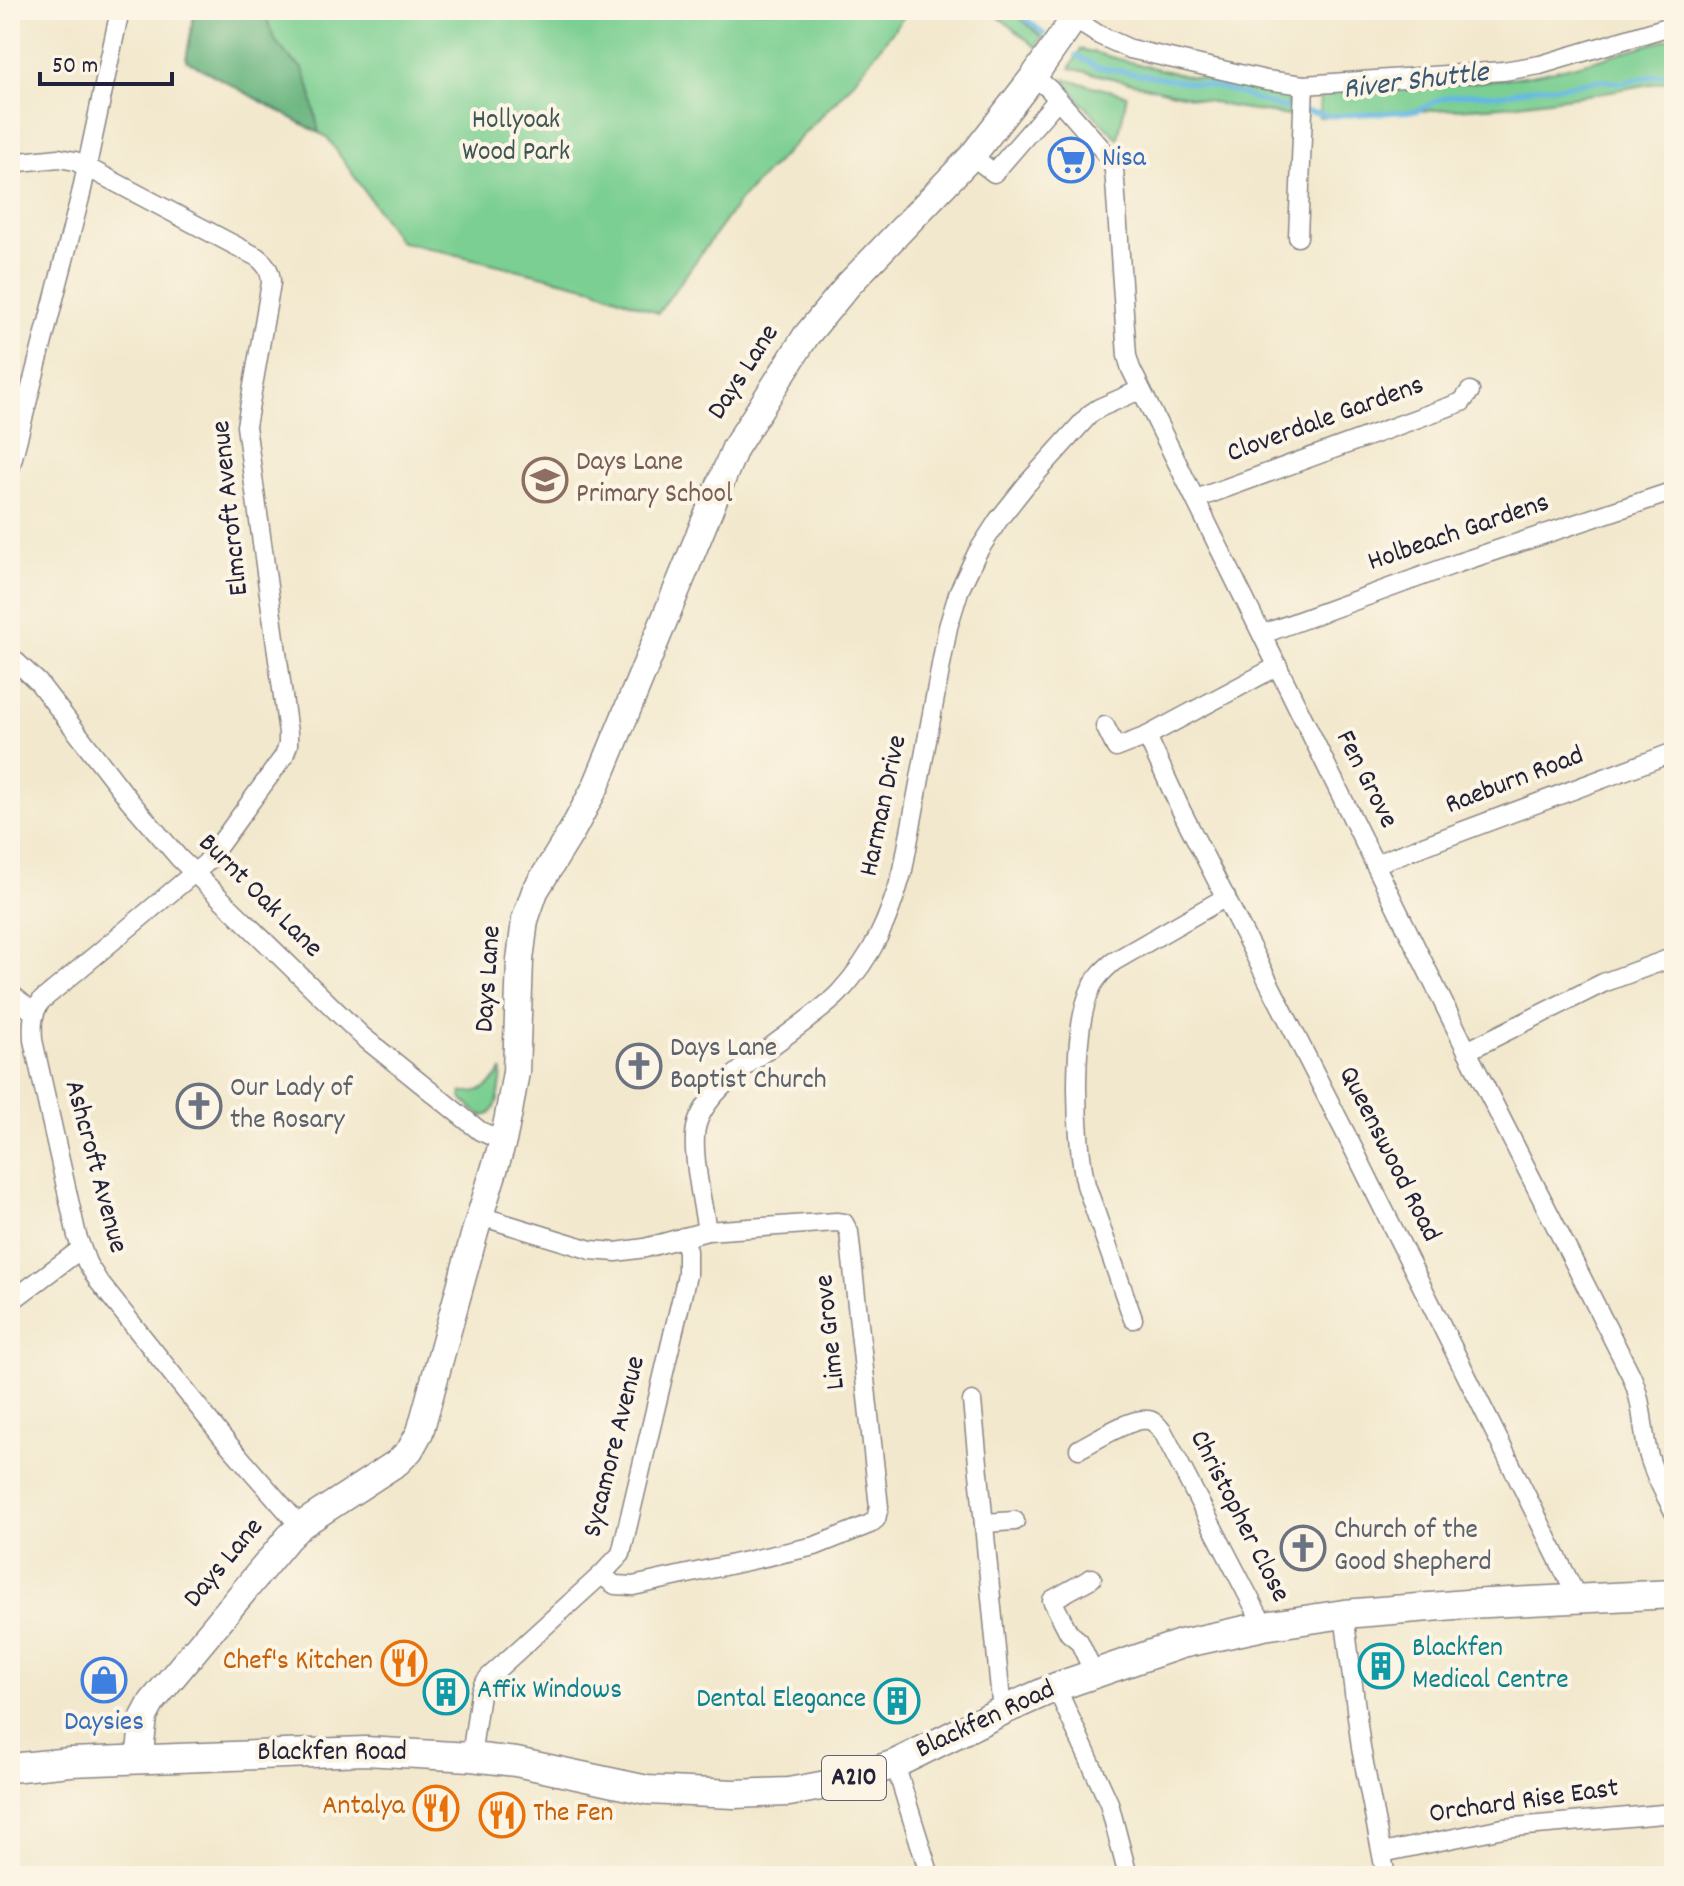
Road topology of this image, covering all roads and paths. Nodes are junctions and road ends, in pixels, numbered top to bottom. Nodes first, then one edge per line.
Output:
1 (120, 10) edge
2 (1077, 14) edge
3 (1674, 25) edge
4 (1034, 76) junction
5 (1304, 85) junction
6 (1058, 99) junction
7 (972, 156) junction
8 (10, 163) edge
9 (87, 168) junction
10 (1298, 237) dead end
11 (1140, 390) junction
12 (1470, 391) dead end
13 (10, 469) edge
14 (1674, 491) edge
15 (1196, 499) junction
16 (1263, 634) junction
17 (10, 656) edge
18 (1278, 666) junction
19 (1105, 726) dead end
20 (1147, 736) junction
21 (1674, 752) edge
22 (1375, 864) junction
23 (195, 872) junction
24 (1226, 897) junction
25 (1674, 957) edge
26 (10, 993) edge
27 (33, 1012) junction
28 (1467, 1051) junction
29 (503, 1141) junction
30 (480, 1216) junction
31 (707, 1231) junction
32 (683, 1237) junction
33 (81, 1249) junction
34 (10, 1302) edge
35 (1133, 1319) dead end
36 (972, 1401) dead end
37 (1079, 1449) dead end
38 (1674, 1512) edge
39 (1015, 1521) dead end
40 (984, 1523) junction
41 (300, 1526) junction
42 (601, 1575) junction
43 (1092, 1578) dead end
44 (1674, 1594) edge
45 (1578, 1599) junction
46 (1344, 1614) junction
47 (1264, 1626) junction
48 (1094, 1673) junction
49 (1056, 1687) junction
50 (1002, 1711) junction
51 (471, 1757) junction
52 (139, 1760) junction
53 (895, 1764) junction
54 (10, 1768) edge
55 (1674, 1813) edge
56 (1382, 1853) junction
57 (930, 1876) edge
58 (1128, 1876) edge
59 (1386, 1876) edge

1 - 9 street
2 - 4 street, Days Lane
2 - 5 street
3 - 5 street
4 - 6 street, Fen Grove
4 - 7 street, Days Lane
5 - 10 street
6 - 7 street
6 - 11 street, Fen Grove
7 - 29 street, Days Lane
8 - 9 street, Elmcroft Avenue
9 - 13 street
9 - 23 street, Elmcroft Avenue
11 - 15 street, Fen Grove
11 - 31 street, Harman Drive
12 - 15 street, Cloverdale Gardens
14 - 16 street, Holbeach Gardens
15 - 16 street, Fen Grove
16 - 18 street, Fen Grove
17 - 23 street, Burnt Oak Lane
18 - 20 street
18 - 22 street, Fen Grove
19 - 20 street
20 - 24 street, Queenswood Road
21 - 22 street, Raeburn Road
22 - 28 street, Fen Grove
23 - 27 street
23 - 29 street, Burnt Oak Lane
24 - 35 street
24 - 45 street, Queenswood Road
25 - 28 street
26 - 27 street
27 - 33 street, Ashcroft Avenue
28 - 38 street, Fen Grove
29 - 30 street, Days Lane
30 - 32 street, Lime Grove
30 - 41 street, Days Lane
31 - 32 street, Lime Grove
31 - 42 street, Lime Grove
32 - 42 street, Sycamore Avenue
33 - 34 street
33 - 41 street, Ashcroft Avenue
36 - 40 street
37 - 47 street, Christopher Close
39 - 40 street
40 - 50 street
41 - 52 street, Days Lane
42 - 51 street, Sycamore Avenue
43 - 48 street
44 - 45 main road, Blackfen Road / A210
45 - 46 main road, Blackfen Road / A210
46 - 47 main road, Blackfen Road / A210
46 - 56 street
47 - 48 main road, Blackfen Road / A210
48 - 49 main road, Blackfen Road / A210
49 - 50 main road, Blackfen Road / A210
49 - 58 street
50 - 53 main road, Blackfen Road / A210
51 - 52 main road, Blackfen Road / A210
51 - 53 main road, Blackfen Road / A210
52 - 54 main road, Blackfen Road / A210
53 - 57 street
55 - 56 street, Orchard Rise East
56 - 59 street

